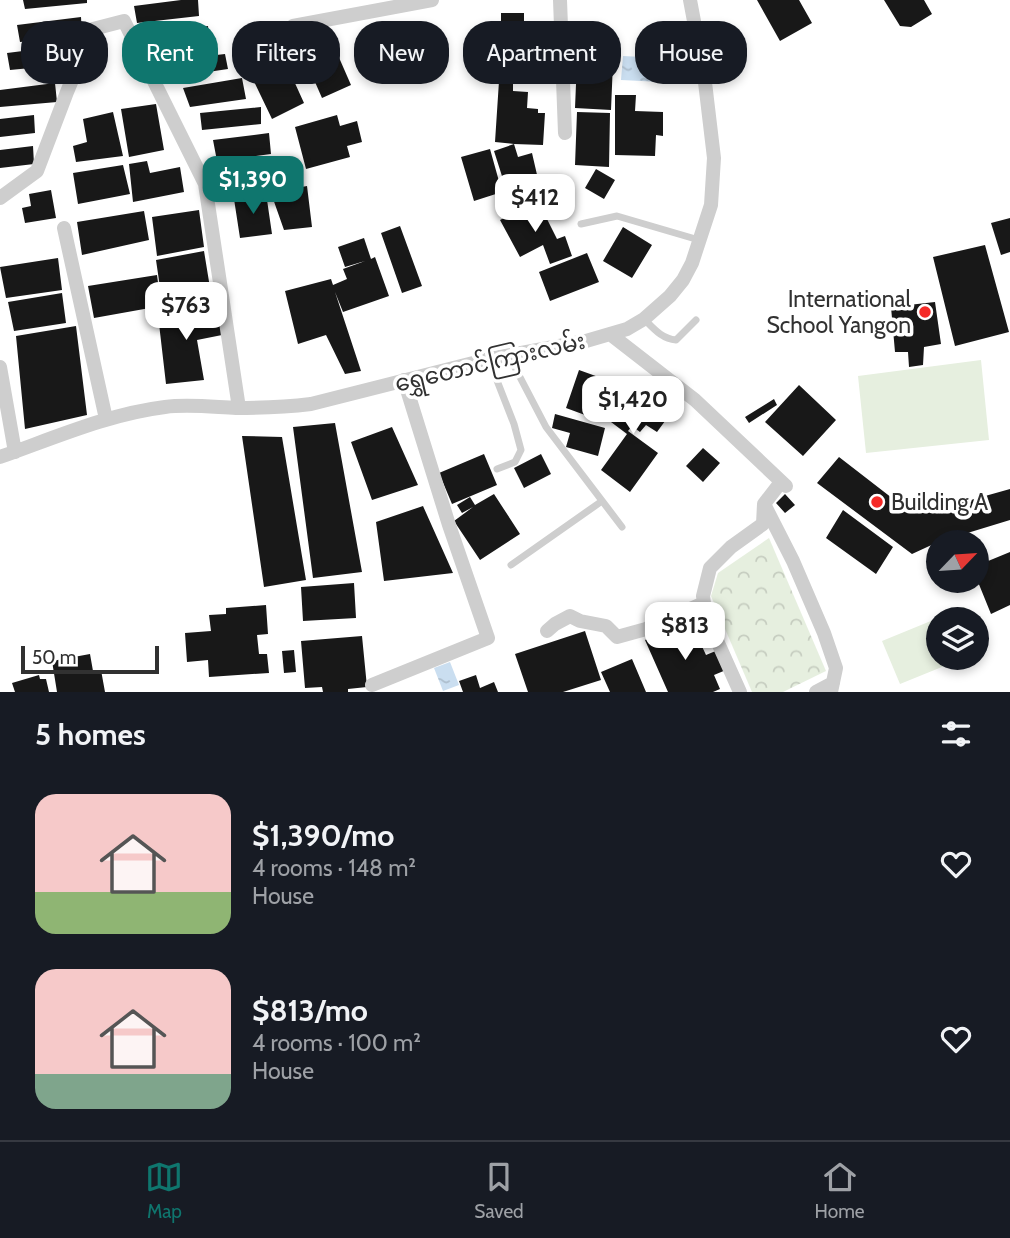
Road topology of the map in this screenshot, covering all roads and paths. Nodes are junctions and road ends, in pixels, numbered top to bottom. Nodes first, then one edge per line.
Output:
1 (432, 0) edge
2 (560, 0) edge
3 (690, 0) edge
4 (320, 21) edge
5 (565, 132) dead end
6 (0, 198) edge
7 (581, 225) dead end
8 (64, 228) dead end
9 (700, 240) junction
10 (644, 319) junction
11 (696, 320) dead end
12 (610, 334) junction
13 (509, 355) junction
14 (489, 359) junction
15 (0, 367) edge
16 (404, 380) junction
17 (239, 408) junction
18 (106, 419) junction
19 (15, 452) junction
20 (0, 457) edge
21 (497, 469) dead end
22 (602, 501) junction
23 (764, 504) junction
24 (622, 527) dead end
25 (511, 565) dead end
26 (704, 603) junction
27 (547, 631) dead end
28 (372, 685) dead end
29 (832, 688) edge
30 (740, 692) edge
31 (816, 692) edge

1 - 4 street
2 - 5 street
3 - 9 street, ရွှေတောင်ကြားလမ်း
6 - 17 street
7 - 9 lane
8 - 18 street
9 - 10 street, ရွှေတောင်ကြားလမ်း
10 - 11 lane
10 - 12 street, ရွှေတောင်ကြားလမ်း
12 - 13 street, ရွှေတောင်ကြားလမ်း
12 - 23 street
13 - 14 street, ရွှေတောင်ကြားလမ်း
13 - 22 lane
14 - 16 street, ရွှေတောင်ကြားလမ်း
14 - 21 lane
15 - 19 street
16 - 17 street, ရွှေတောင်ကြားလမ်း
16 - 28 street
17 - 18 street, ရွှေတောင်ကြားလမ်း
18 - 19 street, ရွှေတောင်ကြားလမ်း
19 - 20 street, ရွှေတောင်ကြားလမ်း
22 - 24 lane
22 - 25 lane
23 - 26 street
23 - 29 street
26 - 27 street
26 - 30 street
29 - 31 street

